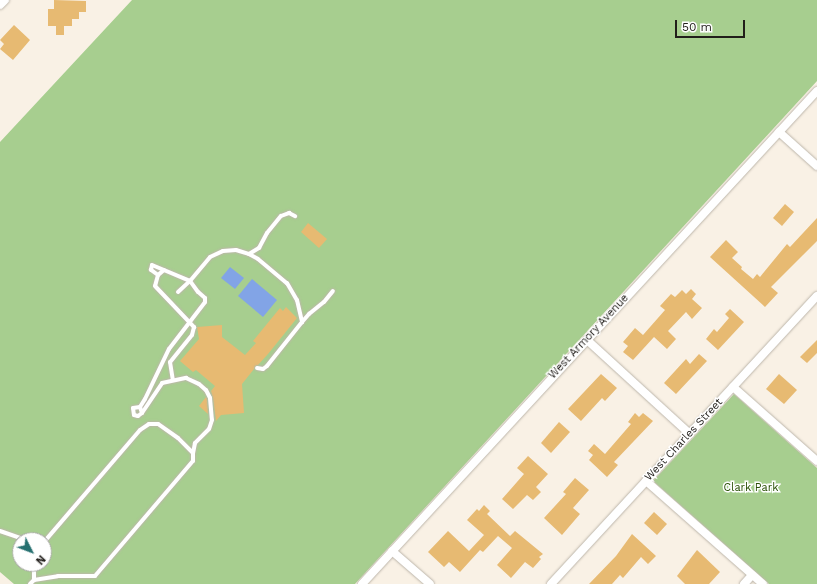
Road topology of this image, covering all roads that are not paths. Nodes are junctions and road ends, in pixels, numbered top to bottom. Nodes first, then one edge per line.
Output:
1 (5, 0) edge
2 (0, 5) edge
3 (817, 90) edge
4 (779, 132) junction
5 (817, 166) edge
6 (296, 216) dead end
7 (249, 254) junction
8 (164, 270) junction
9 (158, 275) junction
10 (190, 281) junction
11 (333, 291) dead end
12 (178, 292) dead end
13 (817, 296) edge
14 (190, 322) junction
15 (302, 322) junction
16 (587, 340) junction
17 (257, 368) dead end
18 (172, 380) junction
19 (733, 387) junction
20 (140, 407) junction
21 (142, 413) junction
22 (690, 434) junction
23 (192, 453) junction
24 (817, 461) edge
25 (646, 481) junction
26 (0, 531) edge
27 (52, 533) edge
28 (12, 535) edge
29 (392, 551) junction
30 (34, 572) edge
31 (752, 575) junction
32 (34, 580) junction
33 (30, 584) edge
34 (362, 584) edge
35 (430, 584) edge
36 (551, 584) edge
37 (744, 584) edge
38 (763, 584) edge

1 - 2 street
3 - 4 street, West Armory Avenue
4 - 5 street
4 - 16 street, West Armory Avenue
6 - 7 lane
7 - 10 lane
7 - 15 lane
8 - 9 lane
8 - 9 lane
8 - 10 lane
9 - 14 lane
10 - 12 lane
10 - 14 lane
11 - 15 lane
13 - 19 street, West Charles Street
14 - 18 lane
14 - 20 lane
15 - 17 lane
16 - 22 street
16 - 29 street, West Armory Avenue
18 - 21 lane
18 - 23 lane
19 - 22 street, West Charles Street
19 - 24 street
20 - 21 lane
20 - 21 lane
22 - 25 street, West Charles Street
23 - 27 lane
23 - 32 lane
25 - 31 street
25 - 36 street, West Charles Street
26 - 28 lane
29 - 34 street, West Armory Avenue
29 - 35 street
30 - 32 lane
31 - 37 street
31 - 38 street
32 - 33 lane

